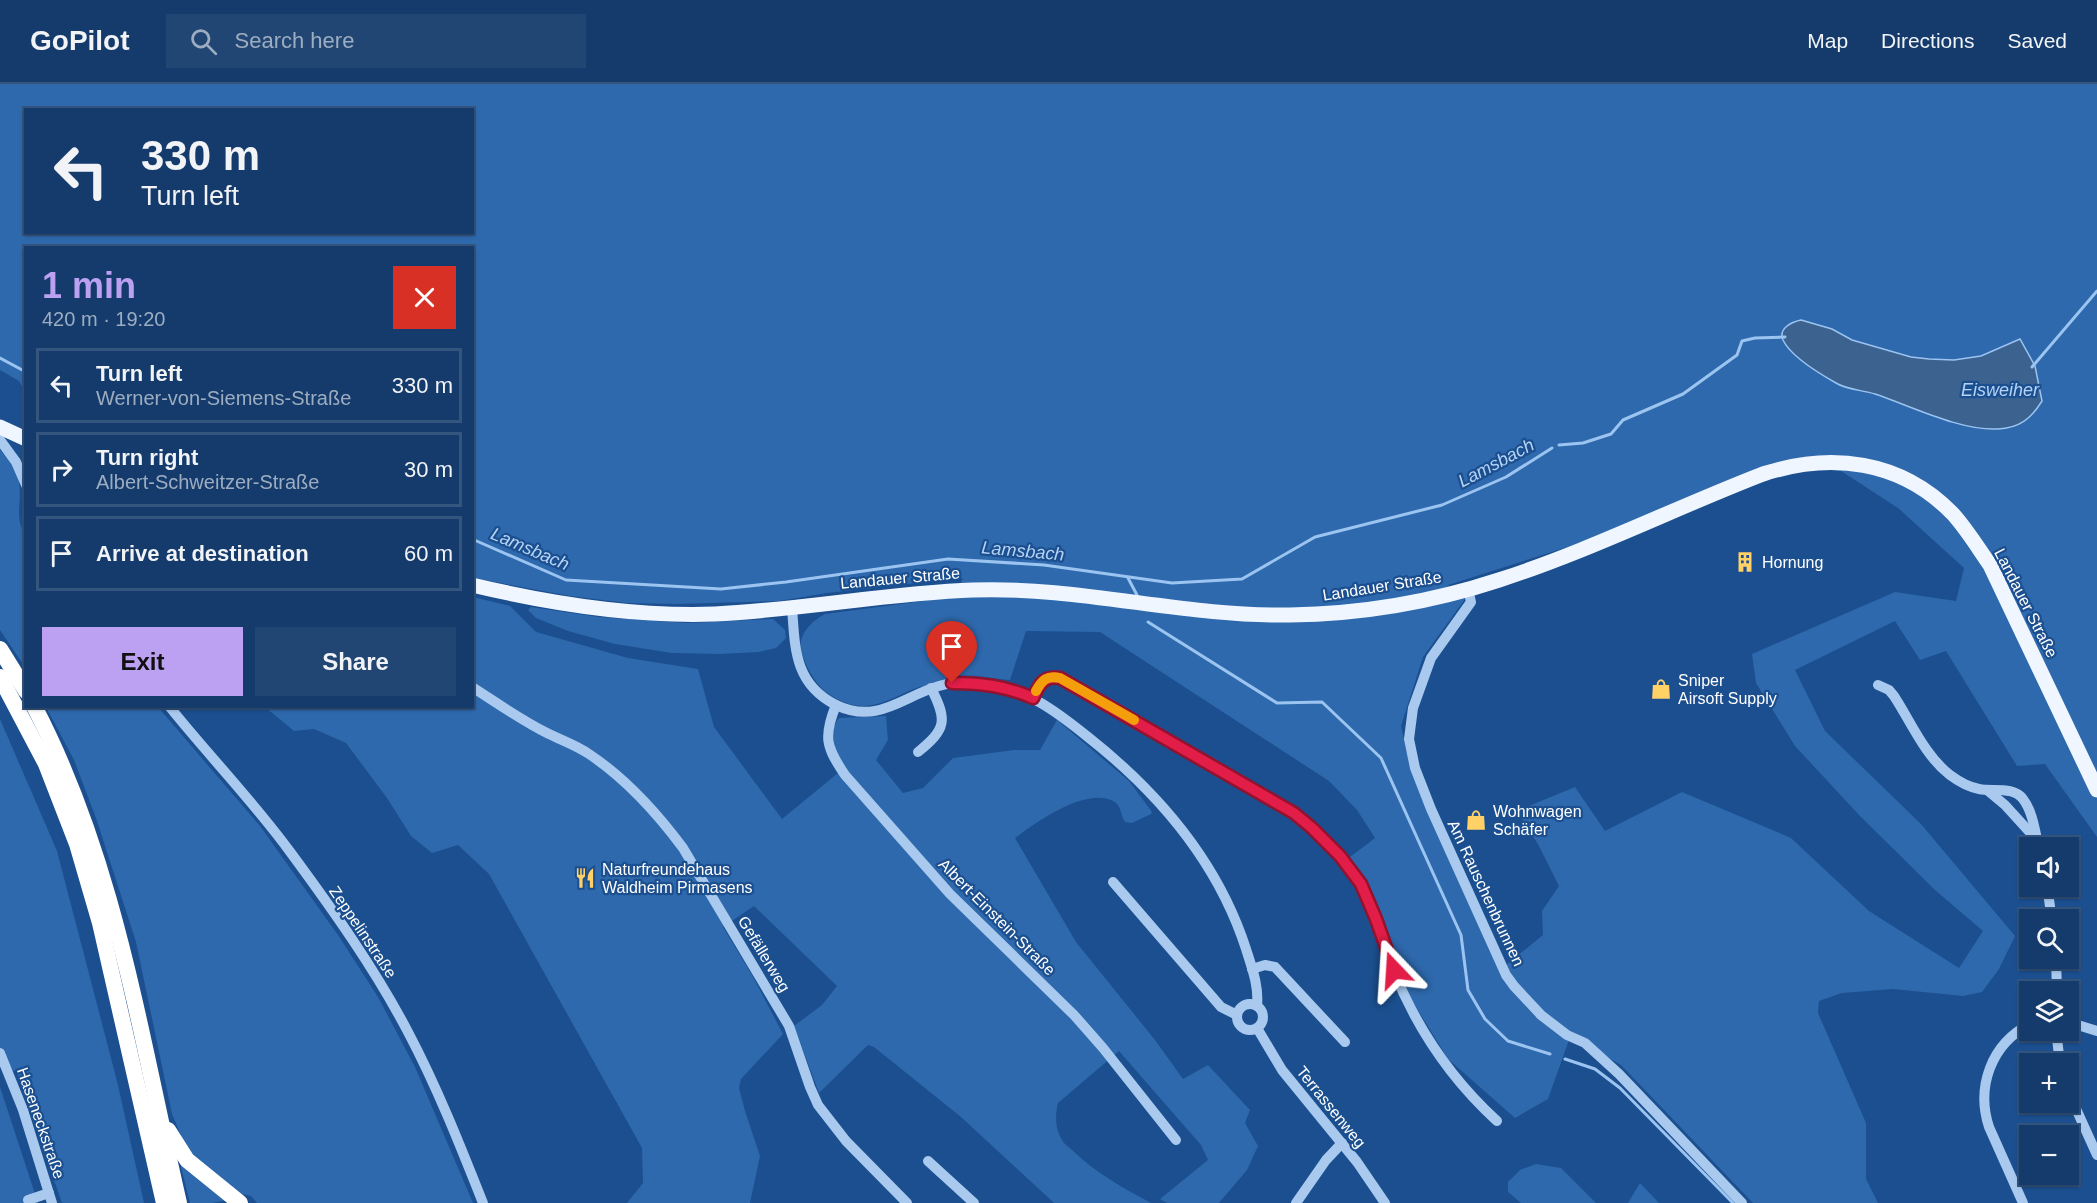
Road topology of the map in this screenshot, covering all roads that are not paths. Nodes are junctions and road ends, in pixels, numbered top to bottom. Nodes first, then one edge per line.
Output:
1 (0, 427) edge
2 (24, 438) edge
3 (0, 440) edge
4 (24, 480) edge
5 (474, 585) edge
6 (1468, 589) junction
7 (792, 607) junction
8 (0, 649) edge
9 (0, 677) edge
10 (1878, 685) dead end
11 (24, 688) edge
12 (474, 688) edge
13 (931, 688) junction
14 (1033, 698) junction
15 (836, 705) junction
16 (35, 708) edge
17 (171, 708) edge
18 (918, 752) dead end
19 (1987, 790) junction
20 (2097, 790) edge
21 (2032, 837) edge
22 (2036, 837) edge
23 (1113, 882) dead end
24 (1252, 969) junction
25 (1257, 1006) junction
26 (1237, 1015) junction
27 (2079, 1025) edge
28 (1257, 1028) junction
29 (2019, 1030) edge
30 (2097, 1031) edge
31 (1345, 1042) dead end
32 (0, 1053) edge
33 (155, 1097) junction
34 (2078, 1113) edge
35 (1497, 1121) dead end
36 (1176, 1140) dead end
37 (1342, 1143) junction
38 (2097, 1155) edge
39 (928, 1161) dead end
40 (50, 1198) edge
41 (28, 1200) dead end
42 (164, 1203) edge
43 (179, 1203) edge
44 (240, 1203) edge
45 (483, 1203) edge
46 (908, 1203) edge
47 (974, 1203) edge
48 (1296, 1203) edge
49 (1385, 1203) edge
50 (1742, 1203) edge
51 (2023, 1203) edge

1 - 2 main road
3 - 4 street
5 - 7 main road, Landauer Straße
6 - 7 main road, Landauer Straße
6 - 20 main road, Landauer Straße
6 - 50 street, Am Rauschenbrunnen
7 - 15 street
8 - 11 highway
9 - 42 highway
10 - 19 street
12 - 46 street, Gefällerweg
13 - 14 street
13 - 15 street
13 - 18 street
14 - 24 street
14 - 35 street
15 - 36 street, Albert-Einstein-Straße
16 - 33 highway
17 - 45 street, Zeppelinstraße
19 - 21 street
19 - 22 street
23 - 26 street
24 - 25 street
24 - 31 street
25 - 26 street
25 - 28 street
26 - 28 street
27 - 30 street
28 - 37 street, Terrassenweg
29 - 51 street
32 - 40 street, Haseneckstraße
33 - 43 highway
33 - 44 highway
34 - 38 street
37 - 48 street
37 - 49 street, Terrassenweg
39 - 47 street
40 - 41 street

